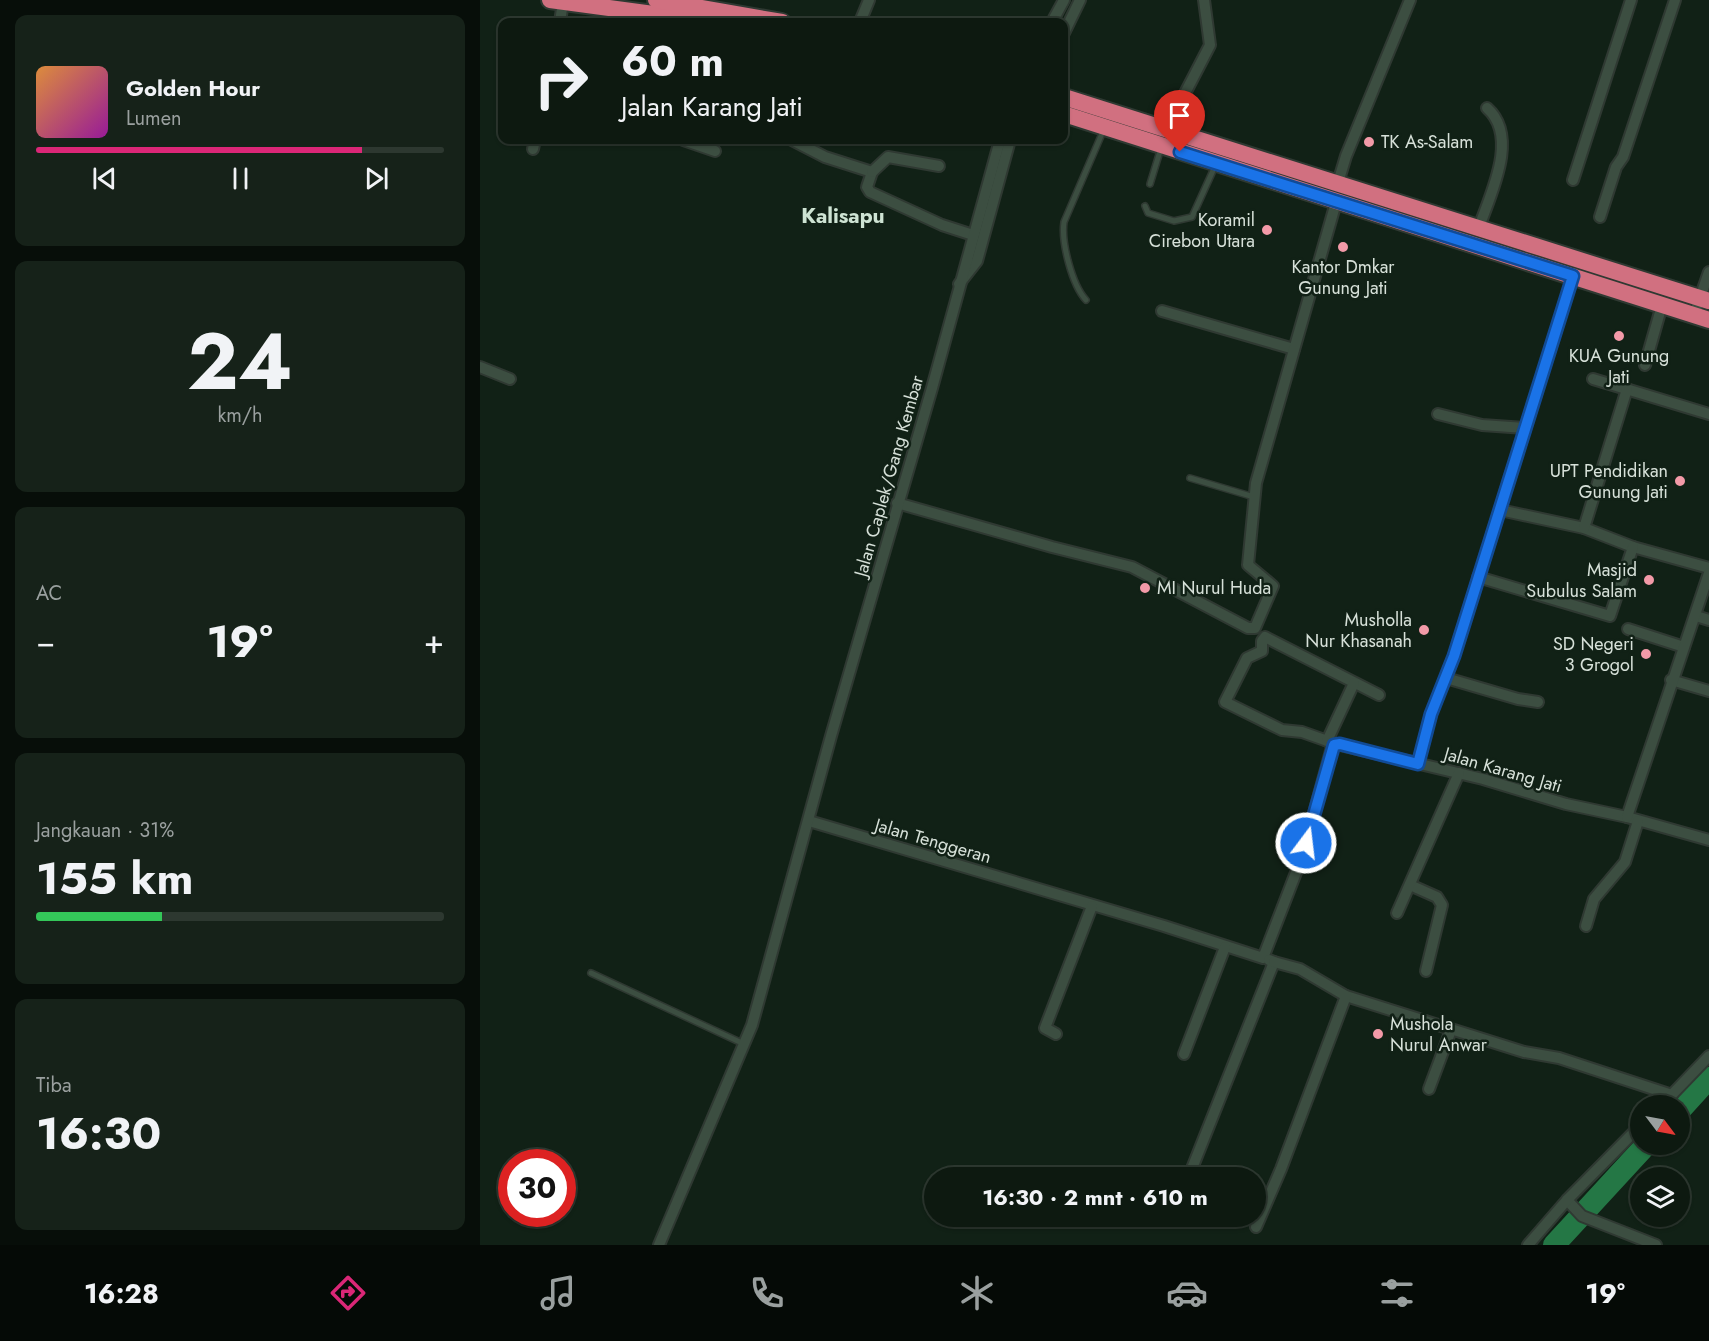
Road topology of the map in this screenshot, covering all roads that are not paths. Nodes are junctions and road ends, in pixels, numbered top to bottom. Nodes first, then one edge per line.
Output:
1 (869, 0) edge
2 (1064, 0) edge
3 (1080, 0) edge
4 (1204, 0) edge
5 (1410, 0) edge
6 (1631, 0) edge
7 (1675, 0) edge
8 (556, 1) edge
9 (613, 4) edge
10 (652, 12) edge
11 (559, 18) edge
12 (689, 18) edge
13 (730, 18) edge
14 (862, 18) edge
15 (1054, 18) edge
16 (1068, 25) edge
17 (1068, 99) edge
18 (1487, 108) dead end
19 (1068, 115) edge
20 (1105, 128) junction
21 (1164, 138) junction
22 (695, 144) edge
23 (800, 144) edge
24 (999, 144) edge
25 (1009, 144) edge
26 (715, 151) dead end
27 (1219, 156) junction
28 (939, 166) dead end
29 (872, 172) junction
30 (1573, 180) dead end
31 (1150, 184) dead end
32 (1337, 193) junction
33 (1355, 198) junction
34 (1145, 206) dead end
35 (1600, 217) dead end
36 (1478, 230) junction
37 (973, 235) junction
38 (1575, 268) junction
39 (1709, 272) edge
40 (958, 285) junction
41 (1086, 300) dead end
42 (1704, 300) edge
43 (1662, 305) junction
44 (1162, 311) dead end
45 (1701, 318) edge
46 (1294, 349) junction
47 (1645, 365) dead end
48 (480, 367) edge
49 (510, 379) dead end
50 (1593, 379) dead end
51 (1628, 389) junction
52 (1438, 414) dead end
53 (1709, 414) edge
54 (1525, 428) junction
55 (1190, 478) dead end
56 (1254, 497) junction
57 (897, 503) junction
58 (1500, 510) junction
59 (1584, 528) junction
60 (1633, 546) junction
61 (1709, 568) edge
62 (1709, 573) edge
63 (1478, 577) junction
64 (1696, 616) junction
65 (1709, 620) edge
66 (1628, 629) dead end
67 (1684, 647) junction
68 (1446, 678) junction
69 (1671, 680) junction
70 (1354, 683) junction
71 (1709, 691) edge
72 (1379, 695) dead end
73 (1538, 702) dead end
74 (1331, 743) junction
75 (1418, 764) junction
76 (1459, 773) junction
77 (1627, 817) junction
78 (809, 821) junction
79 (1638, 821) junction
80 (1709, 840) edge
81 (1410, 885) junction
82 (1092, 906) junction
83 (1397, 913) dead end
84 (1586, 926) dead end
85 (1225, 947) junction
86 (1263, 958) junction
87 (1274, 962) junction
88 (1426, 971) dead end
89 (591, 973) dead end
90 (1346, 996) junction
91 (1450, 1030) junction
92 (1056, 1034) dead end
93 (744, 1044) junction
94 (1184, 1054) dead end
95 (1709, 1056) edge
96 (1429, 1089) dead end
97 (1672, 1095) joint
98 (1630, 1137) edge
99 (1193, 1167) edge
100 (1568, 1202) junction
101 (1266, 1203) edge
102 (659, 1245) edge
103 (1528, 1245) edge
104 (1656, 1245) edge

1 - 14 street
2 - 15 street
3 - 16 street
4 - 21 street
5 - 32 street
6 - 30 street
7 - 35 street
8 - 9 highway
8 - 11 street
9 - 10 highway
10 - 12 highway
10 - 13 highway
17 - 21 highway
18 - 36 street
19 - 20 highway
20 - 21 highway
20 - 41 lane
21 - 27 highway
21 - 31 lane
22 - 26 street
23 - 29 street
24 - 37 street, Jalan Caplek/Gang Kembar
25 - 40 street
27 - 32 highway
27 - 34 lane
28 - 29 street
29 - 37 street
32 - 33 highway
32 - 46 street
33 - 36 highway
33 - 38 highway
36 - 38 highway
37 - 40 street, Jalan Caplek/Gang Kembar
38 - 42 highway
38 - 43 highway
38 - 54 street
39 - 42 street
40 - 57 street, Jalan Caplek/Gang Kembar
42 - 45 street
43 - 45 highway
43 - 47 street
44 - 46 street
46 - 56 street
48 - 49 street
50 - 51 street
51 - 53 street
51 - 59 street
52 - 54 street
54 - 58 street
55 - 56 lane
56 - 57 street
57 - 78 street, Jalan Caplek/Gang Kembar
58 - 59 street
58 - 63 street
59 - 60 street
60 - 61 street
60 - 63 street
62 - 64 street
63 - 68 street
64 - 65 street
64 - 67 street
66 - 67 street
67 - 69 street
68 - 73 street
68 - 75 street
69 - 71 street
69 - 77 street
70 - 72 street
70 - 74 street
70 - 74 street, Jalan Karang Jati
74 - 75 street, Jalan Karang Jati
74 - 86 street
75 - 76 street, Jalan Karang Jati
76 - 77 street, Jalan Karang Jati
76 - 81 street
77 - 79 street, Jalan Karang Jati
78 - 82 street, Jalan Tenggeran
78 - 93 street
79 - 80 street, Jalan Karang Jati
79 - 84 street
81 - 83 street
81 - 88 street
82 - 85 street, Jalan Tenggeran
82 - 92 street
85 - 86 street, Jalan Tenggeran
85 - 94 street
86 - 87 street, Jalan Tenggeran
87 - 90 street, Jalan Tenggeran
87 - 99 street
89 - 93 lane
90 - 91 street, Jalan Tenggeran
90 - 101 street
91 - 96 street
91 - 97 street, Jalan Tenggeran
93 - 102 street
95 - 97 street
98 - 100 street
100 - 103 street
100 - 104 street

